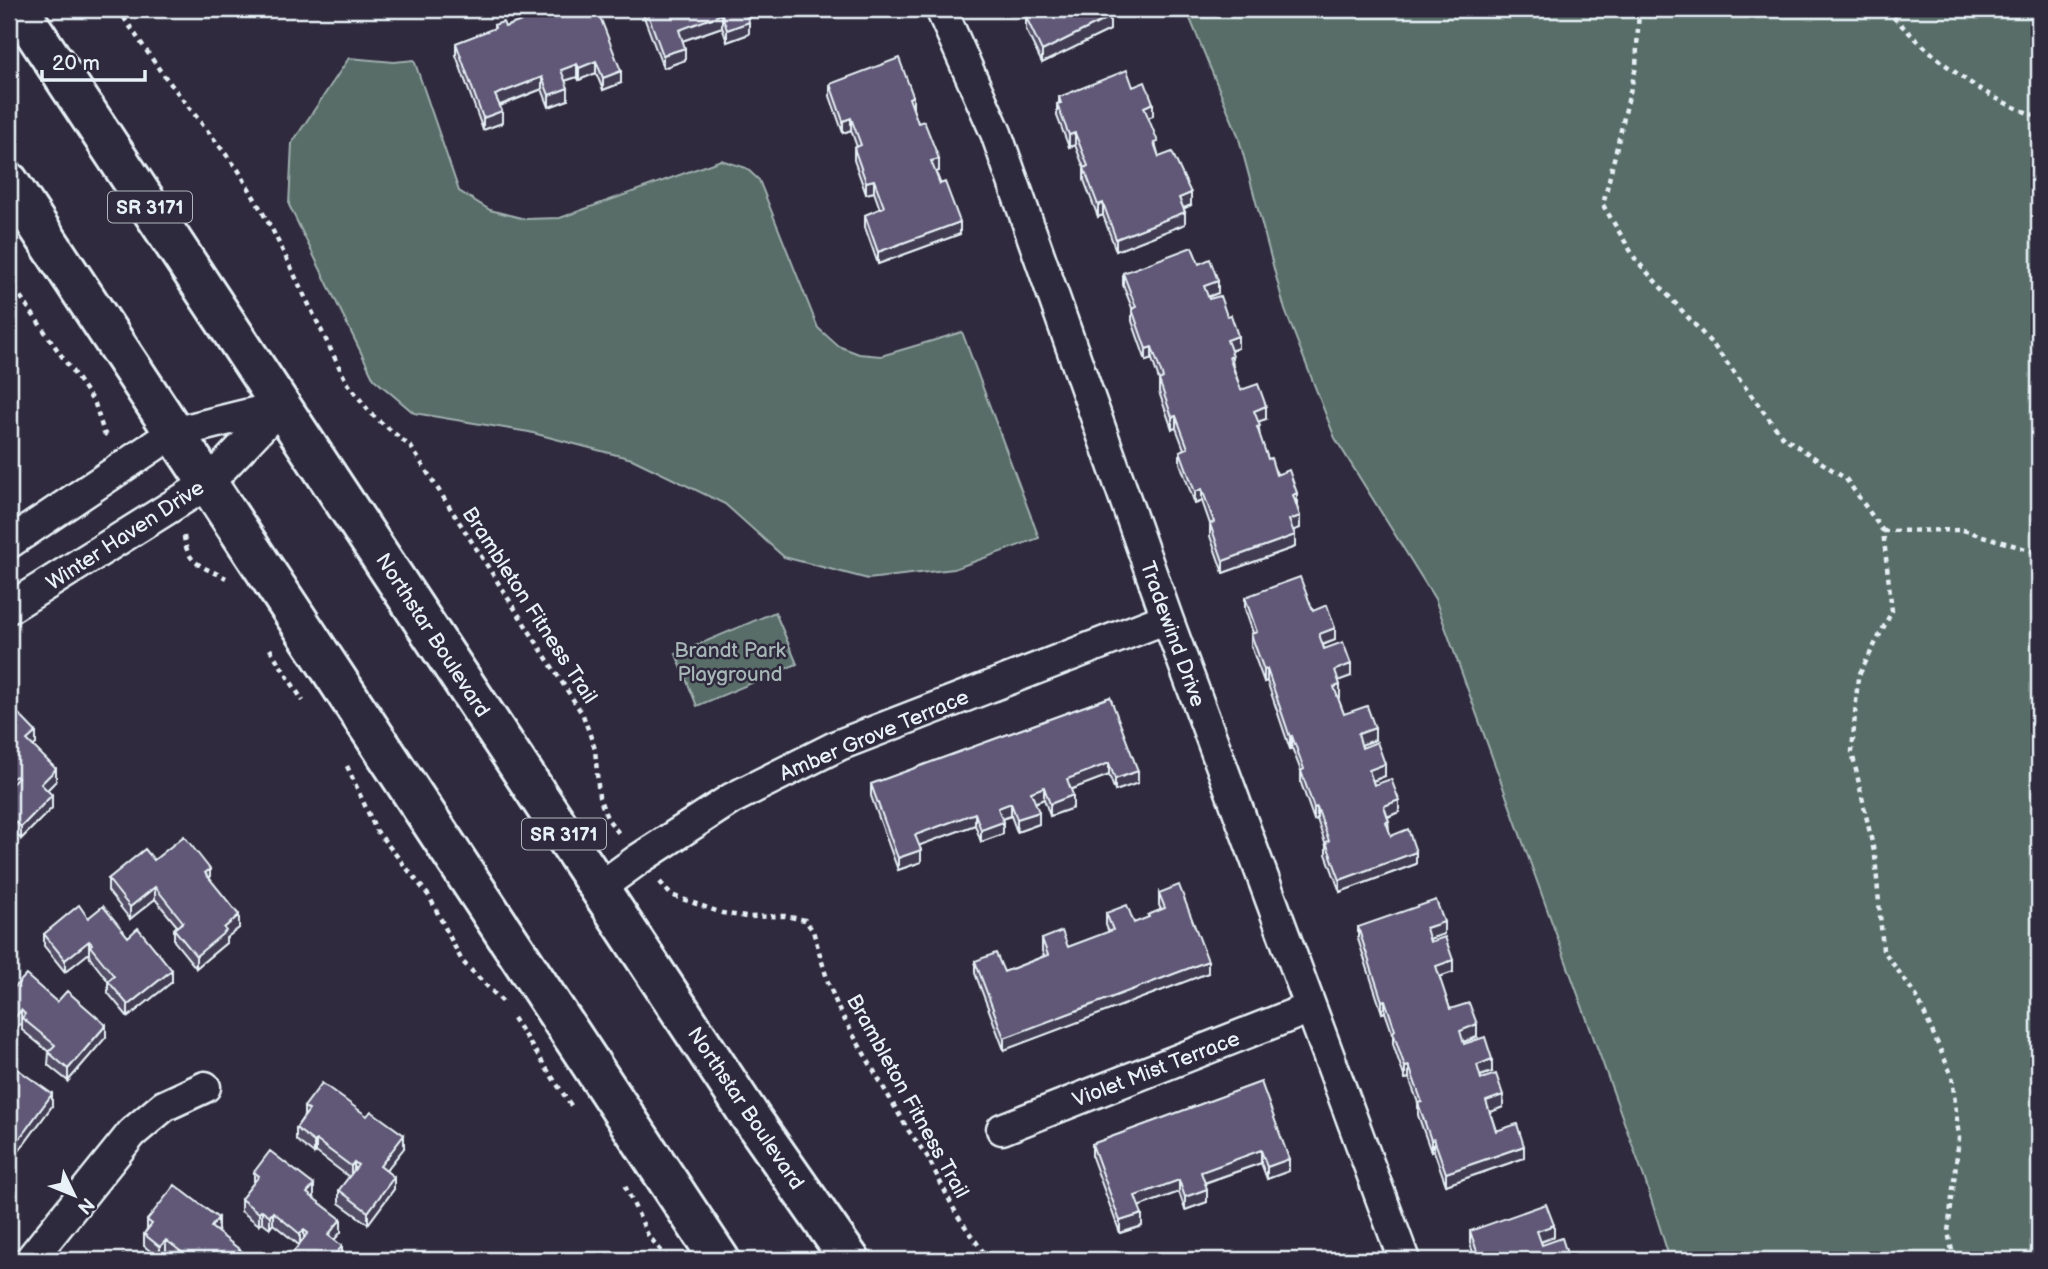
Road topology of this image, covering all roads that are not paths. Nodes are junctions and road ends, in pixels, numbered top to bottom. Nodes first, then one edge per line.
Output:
1 (19, 9) edge
2 (941, 9) edge
3 (9, 182) edge
4 (282, 405) junction
5 (173, 433) junction
6 (207, 484) junction
7 (9, 543) edge
8 (9, 608) edge
9 (1167, 618) junction
10 (599, 888) junction
11 (1310, 1008) junction
12 (205, 1087) dead end
13 (1002, 1129) dead end
14 (30, 1260) edge
15 (720, 1260) edge
16 (850, 1260) edge
17 (1404, 1260) edge

1 - 4 main road, Northstar Boulevard / SR 3171
2 - 9 street, Tradewind Drive
3 - 5 main road
4 - 5 street
4 - 6 street, Winter Haven Drive
4 - 10 main road, Northstar Boulevard / SR 3171
5 - 6 main road
5 - 7 street
6 - 8 street, Winter Haven Drive
6 - 15 main road
9 - 10 street, Amber Grove Terrace
9 - 11 street, Tradewind Drive
10 - 16 main road, Northstar Boulevard / SR 3171
11 - 13 street, Violet Mist Terrace
11 - 17 street, Tradewind Drive
12 - 14 street

